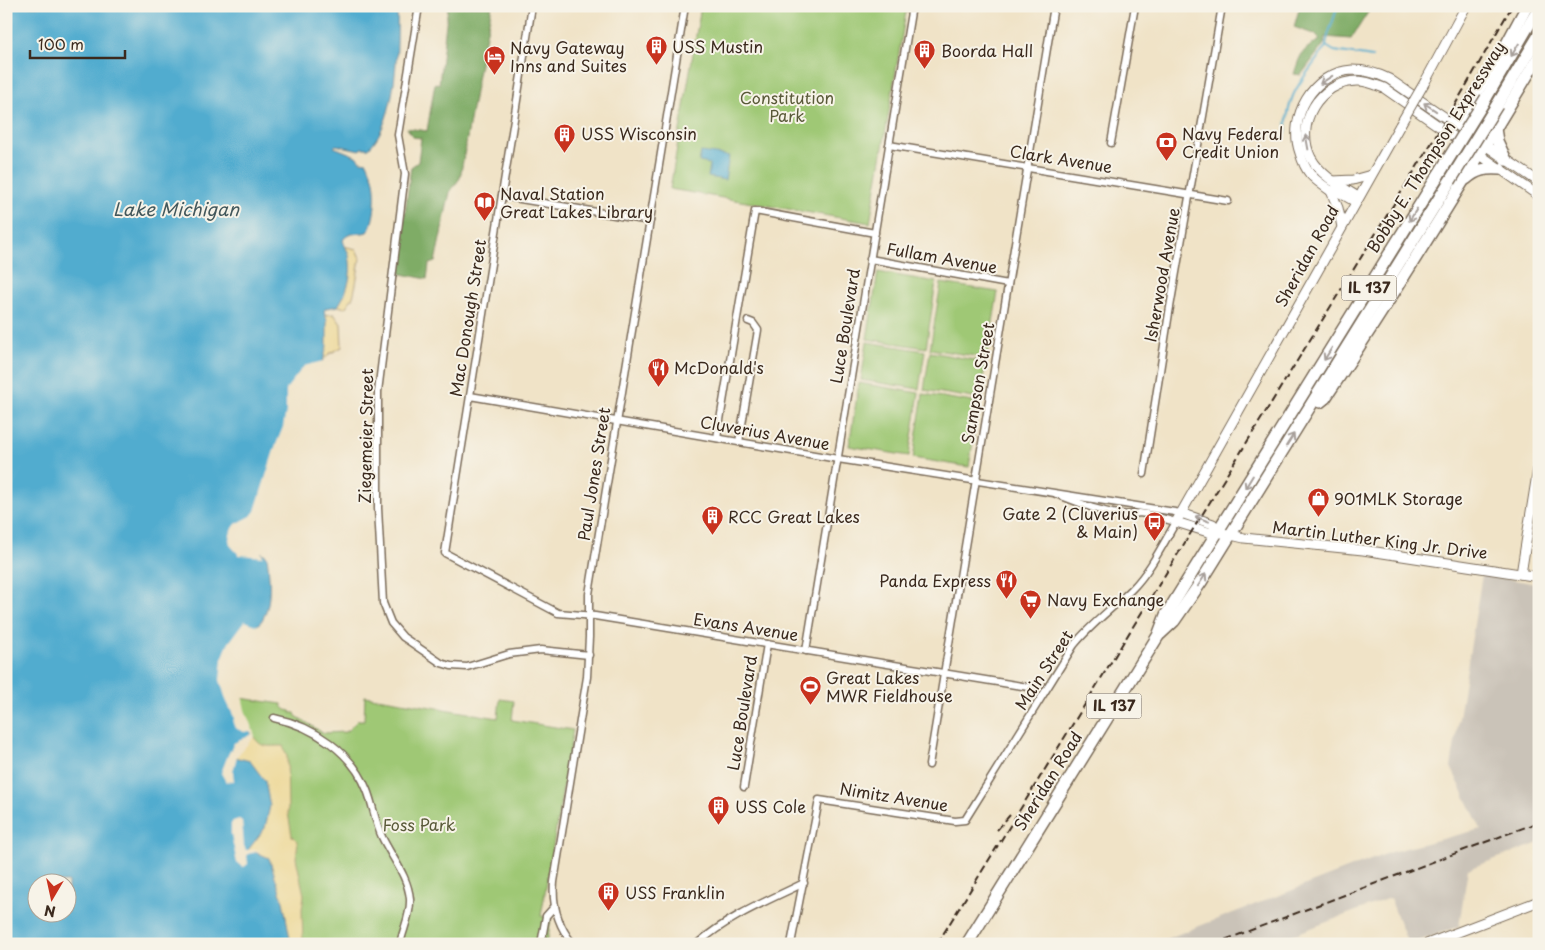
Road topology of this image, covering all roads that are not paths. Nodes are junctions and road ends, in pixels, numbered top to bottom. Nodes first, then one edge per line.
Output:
1 (419, 6) edge
2 (532, 6) edge
3 (686, 6) edge
4 (912, 6) edge
5 (1054, 6) edge
6 (1135, 6) edge
7 (1222, 6) edge
8 (1466, 6) edge
9 (1527, 6) edge
10 (1539, 8) edge
11 (1539, 35) edge
12 (1539, 56) edge
13 (1457, 124) junction
14 (1495, 129) junction
15 (1111, 143) dead end
16 (889, 145) junction
17 (1482, 149) junction
18 (1503, 164) junction
19 (1028, 168) junction
20 (1371, 175) junction
21 (1465, 180) junction
22 (1333, 181) junction
23 (1539, 182) edge
24 (1331, 191) junction
25 (1190, 194) junction
26 (502, 196) junction
27 (1539, 196) edge
28 (1357, 200) junction
29 (1228, 201) dead end
30 (650, 221) junction
31 (1342, 227) junction
32 (875, 233) junction
33 (870, 258) junction
34 (1008, 284) junction
35 (748, 321) dead end
36 (470, 396) junction
37 (1310, 408) junction
38 (617, 421) junction
39 (717, 438) junction
40 (739, 442) junction
41 (838, 459) junction
42 (1539, 462) edge
43 (1144, 474) dead end
44 (975, 480) junction
45 (1056, 494) junction
46 (1140, 509) junction
47 (1181, 513) junction
48 (1176, 522) junction
49 (1218, 532) junction
50 (1231, 535) junction
51 (464, 563) joint
52 (1521, 574) junction
53 (1539, 577) edge
54 (588, 615) junction
55 (1158, 636) junction
56 (767, 644) junction
57 (806, 651) junction
58 (588, 655) junction
59 (944, 674) junction
60 (1034, 688) dead end
61 (274, 718) dead end
62 (929, 765) dead end
63 (744, 787) dead end
64 (965, 820) joint
65 (804, 883) junction
66 (1539, 901) edge
67 (554, 906) junction
68 (1442, 941) edge
69 (400, 944) edge
70 (541, 944) edge
71 (573, 944) edge
72 (697, 944) edge
73 (791, 944) edge
74 (967, 944) edge
75 (1427, 944) edge

1 - 58 street, Ziegemeier Street
2 - 26 street, Mac Donough Street
3 - 30 street, Paul Jones Street
4 - 16 street, Luce Boulevard
5 - 19 street, Sampson Street
6 - 15 street
7 - 25 street, Isherwood Avenue
8 - 20 street, Sheridan Road, bridge
9 - 13 highway
10 -> 49 highway, Bobby E. Thompson Expressway / IL 137, bridge
11 - 37 highway, Bobby E. Thompson Expressway / IL 137, bridge
12 - 14 highway
13 - 17 street
13 -> 24 street
14 - 17 highway
14 - 18 highway
16 - 19 street, Clark Avenue
16 - 32 street, Luce Boulevard
17 - 18 street
17 - 21 highway
22 -> 17 street
18 - 21 highway
18 - 23 street
18 - 27 street
19 - 25 street, Clark Avenue
19 - 34 street, Sampson Street
20 - 22 street
20 - 28 street, Sheridan Road
21 - 37 highway
22 - 28 street
24 - 28 street
24 - 31 street
25 - 29 street, Clark Avenue
25 - 43 street, Isherwood Avenue
26 - 30 street
26 - 36 street, Mac Donough Street
28 - 31 street, Sheridan Road
30 - 38 street, Paul Jones Street
31 - 47 street, Sheridan Road
32 - 33 street, Luce Boulevard
32 - 39 street
33 - 34 street, Fullam Avenue
33 - 41 street, Luce Boulevard
34 - 44 street, Sampson Street
35 - 40 street
36 - 38 street, Cluverius Avenue
36 - 51 street, Mac Donough Street
50 -> 37 highway, Bobby E. Thompson Expressway / IL 137
38 - 39 street, Cluverius Avenue
38 - 54 street, Paul Jones Street
39 - 40 street, Cluverius Avenue
40 - 41 street, Cluverius Avenue
41 - 44 street, Cluverius Avenue
41 - 57 street, Luce Boulevard
42 - 52 street
44 - 45 street, Cluverius Avenue
44 - 59 street, Sampson Street
45 - 46 street, Cluverius Avenue
45 - 46 street, Cluverius Avenue
46 - 47 street
46 - 48 street
47 - 48 street, Sheridan Road
49 -> 47 street, Martin Luther King Jr. Drive
48 - 49 street, Martin Luther King Jr. Drive
48 - 64 street, Main Street
49 - 50 street, Martin Luther King Jr. Drive
49 - 55 highway, Sheridan Road / IL 137
50 - 52 street, Martin Luther King Jr. Drive
55 -> 50 highway, Sheridan Road / IL 137
51 - 54 street, Evans Avenue
52 - 53 street, Martin Luther King Jr. Drive
54 - 56 street, Evans Avenue
54 - 58 street, Paul Jones Street
55 - 74 highway, Sheridan Road / IL 137
56 - 57 street, Evans Avenue
56 - 63 street, Luce Boulevard
57 - 59 street, Evans Avenue
58 - 67 street, Paul Jones Street
59 - 60 street, Evans Avenue
59 - 62 street, Sampson Street
61 - 69 street
64 - 65 street, Nimitz Avenue
65 - 72 street
65 - 73 street
66 - 68 street
67 - 70 street, Paul Jones Street
67 - 71 street
68 - 75 street

